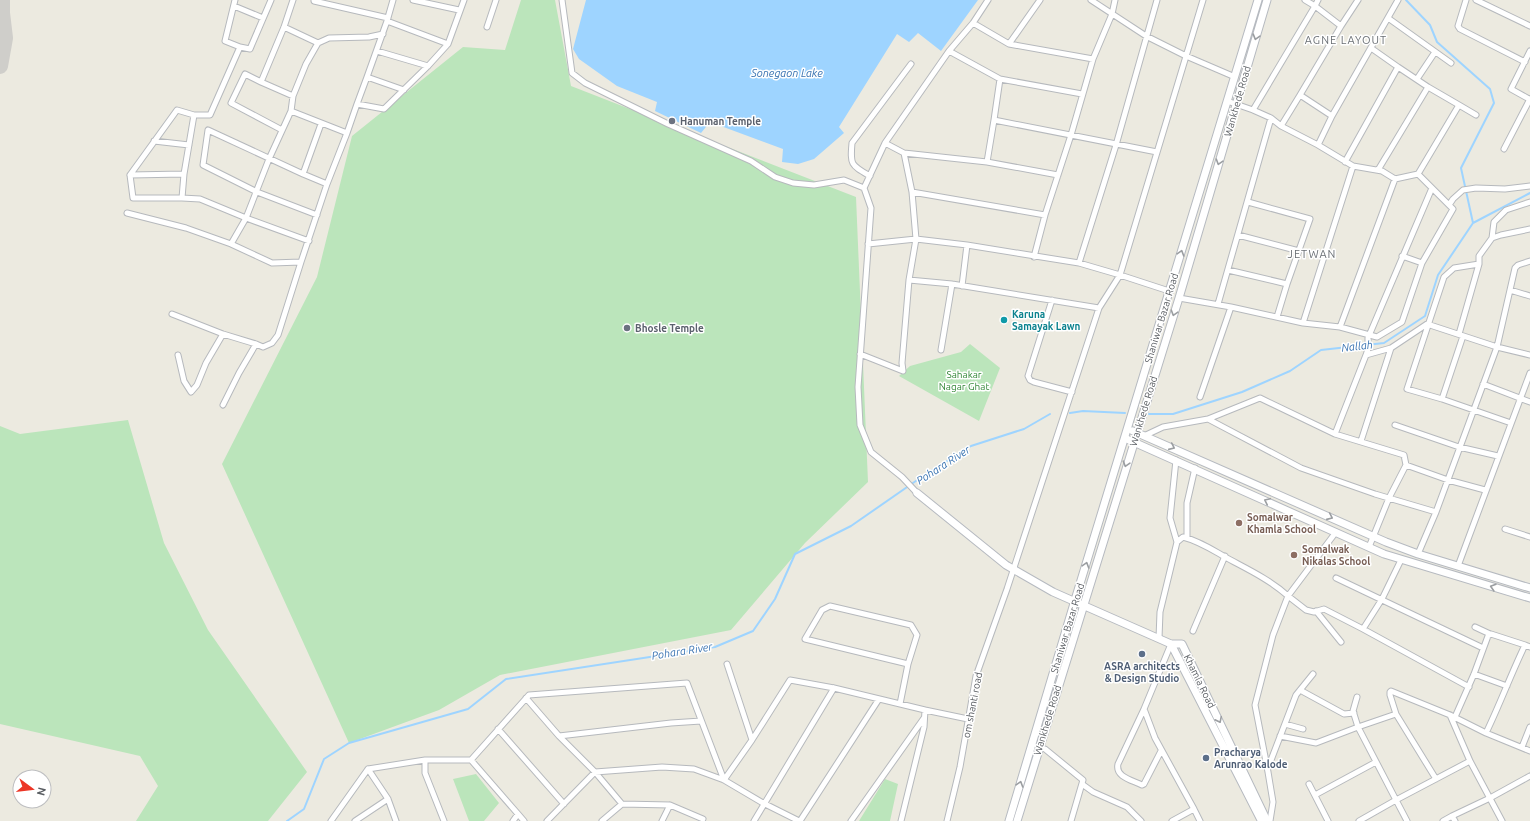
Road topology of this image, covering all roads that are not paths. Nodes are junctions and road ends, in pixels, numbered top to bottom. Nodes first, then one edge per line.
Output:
1 (235, 0) edge
2 (271, 0) edge
3 (293, 0) edge
4 (314, 0) edge
5 (393, 0) edge
6 (413, 0) edge
7 (464, 0) edge
8 (496, 0) edge
9 (562, 0) edge
10 (988, 0) edge
11 (1040, 0) edge
12 (1091, 0) edge
13 (1115, 0) edge
14 (1157, 0) edge
15 (1203, 0) edge
16 (1258, 0) edge
17 (1267, 0) edge
18 (1305, 0) edge
19 (1318, 0) edge
20 (1358, 0) edge
21 (1398, 0) edge
22 (1466, 0) edge
23 (1476, 0) edge
24 (421, 1) edge
25 (234, 6) junction
26 (1315, 6) junction
27 (459, 10) junction
28 (1112, 14) junction
29 (263, 18) junction
30 (1388, 18) junction
31 (388, 20) junction
32 (973, 23) junction
33 (1341, 26) junction
34 (1530, 26) edge
35 (284, 27) junction
36 (487, 27) dead end
37 (382, 34) junction
38 (1146, 36) junction
39 (318, 43) junction
40 (448, 44) junction
41 (1009, 44) junction
42 (240, 47) junction
43 (1371, 48) junction
44 (377, 51) junction
45 (1530, 51) edge
46 (949, 52) junction
47 (1435, 52) junction
48 (1186, 56) junction
49 (1093, 59) junction
50 (1451, 62) dead end
51 (1525, 62) junction
52 (910, 64) dead end
53 (428, 66) junction
54 (1398, 67) junction
55 (367, 77) junction
56 (1235, 77) junction
57 (1000, 79) junction
58 (1417, 79) junction
59 (261, 82) junction
60 (1428, 87) junction
61 (404, 90) junction
62 (1082, 94) junction
63 (1300, 95) junction
64 (293, 96) junction
65 (1530, 99) edge
66 (1227, 101) junction
67 (357, 104) junction
68 (1236, 104) junction
69 (1459, 105) junction
70 (1253, 110) junction
71 (291, 111) junction
72 (194, 115) junction
73 (1476, 115) dead end
74 (1332, 116) junction
75 (1271, 118) junction
76 (994, 120) junction
77 (321, 124) junction
78 (1280, 126) junction
79 (282, 130) junction
80 (347, 134) junction
81 (1071, 135) junction
82 (154, 141) junction
83 (885, 143) junction
84 (189, 145) junction
85 (1116, 145) junction
86 (1318, 145) junction
87 (1504, 149) dead end
88 (1157, 152) junction
89 (904, 153) junction
90 (269, 159) junction
91 (987, 162) junction
92 (1346, 162) junction
93 (1353, 166) junction
94 (1378, 170) junction
95 (184, 174) junction
96 (303, 174) junction
97 (1418, 174) junction
98 (130, 175) junction
99 (1058, 175) junction
100 (870, 176) junction
101 (1395, 179) junction
102 (327, 184) junction
103 (1530, 186) edge
104 (864, 188) junction
105 (1432, 188) junction
106 (257, 192) junction
107 (912, 192) junction
108 (182, 198) junction
109 (1248, 202) junction
110 (1530, 202) edge
111 (1449, 205) junction
112 (127, 213) dead end
113 (1045, 215) junction
114 (317, 216) junction
115 (246, 218) junction
116 (1530, 229) edge
117 (1238, 235) junction
118 (1492, 238) junction
119 (916, 239) junction
120 (309, 241) junction
121 (231, 244) junction
122 (868, 244) junction
123 (967, 245) junction
124 (1299, 251) junction
125 (1402, 256) junction
126 (1034, 257) junction
127 (1530, 261) edge
128 (301, 262) junction
129 (1079, 263) junction
130 (1422, 263) junction
131 (1479, 264) junction
132 (1228, 270) junction
133 (1120, 275) junction
134 (909, 280) junction
135 (952, 284) junction
136 (1287, 284) junction
137 (962, 286) junction
138 (1170, 290) junction
139 (1510, 290) junction
140 (1530, 296) edge
141 (1178, 298) junction
142 (1052, 300) junction
143 (1218, 304) junction
144 (1231, 307) junction
145 (1099, 308) junction
146 (172, 314) dead end
147 (1277, 317) junction
148 (1302, 322) junction
149 (1427, 324) junction
150 (1340, 327) junction
151 (223, 334) junction
152 (1461, 335) junction
153 (1369, 336) junction
154 (256, 344) junction
155 (1497, 347) junction
156 (1391, 348) junction
157 (941, 350) dead end
158 (860, 354) junction
159 (178, 355) dead end
160 (1366, 355) junction
161 (1530, 355) edge
162 (1530, 373) edge
163 (1483, 384) junction
164 (1072, 392) junction
165 (1200, 397) dead end
166 (1520, 398) junction
167 (1442, 399) junction
168 (1530, 402) edge
169 (223, 405) dead end
170 (1473, 410) junction
171 (1208, 419) junction
172 (1511, 423) junction
173 (1395, 425) dead end
174 (1127, 429) junction
175 (1136, 432) junction
176 (1335, 434) junction
177 (1146, 435) junction
178 (1124, 438) junction
179 (1134, 441) junction
180 (1361, 442) junction
181 (1460, 447) junction
182 (1498, 456) junction
183 (1176, 460) junction
184 (1406, 465) junction
185 (1195, 468) junction
186 (1448, 480) junction
187 (1485, 490) junction
188 (917, 493) joint
189 (1389, 498) junction
190 (1436, 512) junction
191 (1505, 529) dead end
192 (1336, 532) junction
193 (1374, 536) junction
194 (1530, 537) edge
195 (1187, 538) junction
196 (1177, 542) junction
197 (1369, 547) junction
198 (1418, 554) junction
199 (1225, 556) junction
200 (1401, 560) junction
201 (1458, 566) junction
202 (1014, 569) junction
203 (1336, 578) dead end
204 (1530, 588) edge
205 (1288, 596) junction
206 (1530, 598) edge
207 (1382, 599) junction
208 (1075, 600) junction
209 (1083, 604) junction
210 (1316, 611) junction
211 (1475, 627) dead end
212 (1363, 629) junction
213 (1193, 631) dead end
214 (1490, 634) junction
215 (1159, 638) junction
216 (1340, 642) dead end
217 (1171, 644) junction
218 (1528, 646) edge
219 (1483, 648) junction
220 (726, 664) dead end
221 (908, 664) junction
222 (1312, 674) dead end
223 (1474, 674) junction
224 (1507, 686) junction
225 (1468, 687) junction
226 (834, 688) junction
227 (1300, 690) junction
228 (1357, 697) dead end
229 (526, 698) junction
230 (879, 699) junction
231 (900, 704) junction
232 (1144, 709) junction
233 (925, 710) junction
234 (1354, 713) junction
235 (1396, 714) junction
236 (1450, 715) junction
237 (924, 717) junction
238 (1455, 717) junction
239 (968, 719) junction
240 (701, 721) junction
241 (1285, 724) junction
242 (1358, 727) junction
243 (1530, 727) edge
244 (498, 729) junction
245 (1303, 729) dead end
246 (1486, 733) junction
247 (559, 736) junction
248 (1280, 736) junction
249 (752, 740) junction
250 (1039, 746) junction
251 (1522, 746) junction
252 (1530, 750) edge
253 (1162, 751) junction
254 (425, 760) junction
255 (471, 760) junction
256 (1470, 761) junction
257 (1376, 762) junction
258 (368, 769) junction
259 (1268, 769) junction
260 (595, 772) junction
261 (1528, 777) edge
262 (1436, 779) junction
263 (724, 780) junction
264 (1082, 784) junction
265 (1309, 784) dead end
266 (1530, 784) edge
267 (1315, 795) junction
268 (1490, 798) junction
269 (388, 799) junction
270 (1396, 800) junction
271 (763, 803) junction
272 (564, 804) junction
273 (622, 804) junction
274 (670, 805) junction
275 (1194, 809) junction
276 (518, 814) junction
277 (1453, 819) edge
278 (704, 820) edge
279 (1139, 820) edge
280 (331, 821) edge
281 (355, 821) edge
282 (396, 821) edge
283 (444, 821) edge
284 (513, 821) edge
285 (524, 821) edge
286 (546, 821) edge
287 (602, 821) edge
288 (662, 821) edge
289 (754, 821) edge
290 (800, 821) edge
291 (851, 821) edge
292 (901, 821) edge
293 (947, 821) edge
294 (1009, 821) edge
295 (1017, 821) edge
296 (1071, 821) edge
297 (1172, 821) edge
298 (1200, 821) edge
299 (1262, 821) edge
300 (1268, 821) edge
301 (1328, 821) edge
302 (1359, 821) edge
303 (1407, 821) edge
304 (1443, 821) edge
305 (1502, 821) edge

1 - 25 street
2 - 29 street
3 - 35 street
4 - 31 street
5 - 31 street
6 - 24 street
7 - 27 street
8 - 36 street
9 - 104 street
10 - 32 street
11 - 41 street
12 - 28 street
13 - 28 street
14 - 38 street
15 - 48 street, om shanti road
16 - 56 main road, Shaniwar Bazar Road
17 -> 68 main road, Wankhede Road
18 - 26 street
19 - 26 street
20 - 33 street
21 - 30 street
22 - 51 street
23 - 34 street
24 - 27 street
25 - 29 street
25 - 42 street
26 - 33 street
26 - 70 street
27 - 40 street
28 - 38 street
28 - 49 street
29 - 42 street
30 - 43 street
30 - 47 street
31 - 37 street
31 - 40 street
32 - 41 street
32 - 46 street
33 - 63 street
35 - 39 street
35 - 59 street
37 - 39 street
37 - 44 street
38 - 48 street
38 - 85 street
39 - 64 street
40 - 53 street
41 - 49 street
42 - 72 street
43 - 54 street
43 - 74 street
44 - 53 street
44 - 55 street
45 - 51 street
46 - 57 street
46 - 83 street
47 - 50 street
47 - 58 street
48 - 56 street
48 - 88 street, om shanti road
49 - 62 street
51 - 65 street
52 - 100 street
53 - 61 street
54 - 58 street
54 - 92 street
55 - 61 street
55 - 67 street
56 - 66 main road, Shaniwar Bazar Road
57 - 62 street
57 - 76 street
58 - 60 street
59 - 64 street
59 - 79 street
60 - 69 street
60 - 94 street
61 - 67 street
62 - 81 street
63 - 74 street
63 - 78 street
64 - 71 street
65 - 87 street
66 - 68 street
138 -> 66 main road, Shaniwar Bazar Road
67 - 80 street
68 - 70 street
68 -> 141 main road, Wankhede Road
69 - 73 street
69 - 97 street
70 - 75 street
71 - 77 street
71 - 79 street
72 - 82 street
72 - 84 street
74 - 86 street
75 - 78 street
75 - 109 street
76 - 81 street
76 - 91 street
77 - 80 street
77 - 96 street
78 - 86 street
79 - 90 street
80 - 102 street
81 - 85 street
81 - 99 street
82 - 84 street
82 - 98 street
83 - 89 street
83 - 100 street
84 - 95 street
85 - 88 street
85 - 129 street
86 - 92 street
88 - 133 street, om shanti road
89 - 91 street
89 - 107 street
90 - 96 street
90 - 106 street
90 - 106 street
91 - 99 street
92 - 93 street
93 - 94 street
93 - 148 street
94 - 101 street
95 - 98 street
95 - 108 street
96 - 102 street
97 - 101 street
97 - 105 street
98 - 108 street
99 - 113 street
100 - 104 street
101 - 150 street
102 - 114 street
103 - 111 street
104 - 122 street
105 - 111 street
105 - 125 street
106 - 114 street
106 - 115 street
107 - 113 street
107 - 119 street
108 - 115 street
109 - 117 street
109 - 124 street
110 - 118 street
111 - 130 street
112 - 121 street
113 - 126 street
114 - 120 street
115 - 120 street
115 - 121 street
116 - 118 street
117 - 124 street
117 - 132 street
118 - 131 street
119 - 122 street
119 - 123 street
119 - 134 street
120 - 128 street
121 - 128 street
122 - 158 street
123 - 126 street
123 - 137 street
124 - 136 street
125 - 130 street
125 - 153 street
126 - 129 street
127 - 139 street
128 - 154 street
129 - 133 street
130 - 153 street
131 - 149 street
131 - 152 street
132 - 136 street
132 - 143 street
133 - 138 street
133 - 145 street, om shanti road
134 - 135 street
134 - 158 street
135 - 137 street
135 - 157 street
136 - 147 street
137 - 142 street
138 - 174 main road, Shaniwar Bazar Road
139 - 140 street
139 - 155 street
141 - 143 street
141 -> 175 main road, Wankhede Road
142 - 145 street
142 - 164 street
143 - 144 street
144 - 147 street
144 - 165 street
145 - 164 street, om shanti road
146 - 151 street
147 - 148 street
148 - 150 street
149 - 152 street
149 - 156 street
149 - 167 street
150 - 153 street
151 - 154 street
151 - 159 street
152 - 155 street
152 - 167 street
153 - 160 street
154 - 169 street
155 - 161 street
155 - 163 street
156 - 160 street
156 - 180 street
158 - 188 street
160 - 176 street
162 - 166 street
163 - 166 street
163 - 170 street
164 - 202 street, om shanti road
166 - 168 street
166 - 172 street
167 - 170 street
170 - 172 street
170 - 181 street
171 - 176 street
171 - 177 street
171 - 189 street
172 - 182 street
173 - 181 street
174 - 175 main road
174 - 178 main road, Shaniwar Bazar Road
175 - 177 main road
175 - 179 main road, Wankhede Road
176 - 180 street
177 -> 193 main road
178 - 179 main road
208 -> 178 main road, Shaniwar Bazar Road
179 - 183 main road
179 -> 209 main road, Wankhede Road
180 - 184 street
181 - 182 street
181 - 186 street
182 - 187 street
183 - 185 main road
183 - 196 street
184 - 186 street
184 - 189 street
192 -> 185 main road
185 - 195 street
186 - 187 street
186 - 190 street
187 - 201 street
188 - 202 main road
189 - 190 street
189 - 193 street
190 - 198 street
191 - 194 street
192 - 197 main road
192 - 205 street
193 - 197 street
193 - 198 main road
195 - 196 street
195 - 199 street
196 - 215 street
197 - 200 main road
198 - 201 main road
199 - 205 street
199 - 213 street
206 -> 200 main road
200 - 207 street
201 - 204 main road
202 - 208 main road
202 - 239 street, om shanti road
203 - 207 street
205 - 210 street
205 - 259 street
207 - 212 street
207 - 219 street
208 - 209 main road
294 -> 208 main road, Shaniwar Bazar Road
209 - 215 main road
209 - 250 main road, Wankhede Road
210 - 212 street
210 - 216 street
211 - 214 street
212 - 225 street
214 - 218 street
214 - 219 street
215 - 217 main road
217 - 232 street
217 - 299 main road, Khamla Road
217 -> 300 main road, Khamla Road
218 - 224 street
219 - 223 street
220 - 249 street
221 - 221 street
221 - 231 street
222 - 227 street
223 - 224 street
223 - 225 street
224 - 246 street
225 - 238 street
226 - 230 street
226 - 249 street
226 - 271 street
227 - 234 street
227 - 241 street
228 - 234 street
229 - 240 street
229 - 244 street
229 - 247 street
230 - 231 street
230 - 290 street
231 - 233 street
232 - 253 street
232 - 253 street
233 - 237 street
233 - 239 street
234 - 242 street
235 - 236 street
235 - 242 street
235 - 262 street
236 - 238 street
236 - 256 street
237 - 291 street
237 - 292 street
238 - 246 street
239 - 293 street, om shanti road
240 - 247 street
240 - 263 street
241 - 245 street
241 - 248 street
242 - 248 street
242 - 257 street
243 - 251 street
244 - 255 street
244 - 272 street
246 - 251 street
247 - 260 street
248 - 259 street
249 - 263 street
250 - 264 street
250 - 295 main road, Wankhede Road
251 - 252 street
253 - 275 street
254 - 255 street
254 - 258 street
254 - 283 street
255 - 276 street
256 - 262 street
256 - 268 street
257 - 267 street
257 - 270 street
258 - 269 street
258 - 280 street
259 - 300 street
260 - 263 street
260 - 272 street
260 - 273 street
261 - 266 street
261 - 268 street
262 - 270 street
263 - 271 street
264 - 279 street
264 - 296 street
265 - 267 street
267 - 301 street
268 - 277 street
268 - 305 street
269 - 281 street
269 - 282 street
270 - 302 street
270 - 303 street
271 - 289 street
271 - 290 street
272 - 286 street
273 - 274 street
273 - 287 street
274 - 278 street
274 - 288 street
275 - 297 street
275 - 298 street
276 - 284 street
276 - 285 street
277 - 304 street

